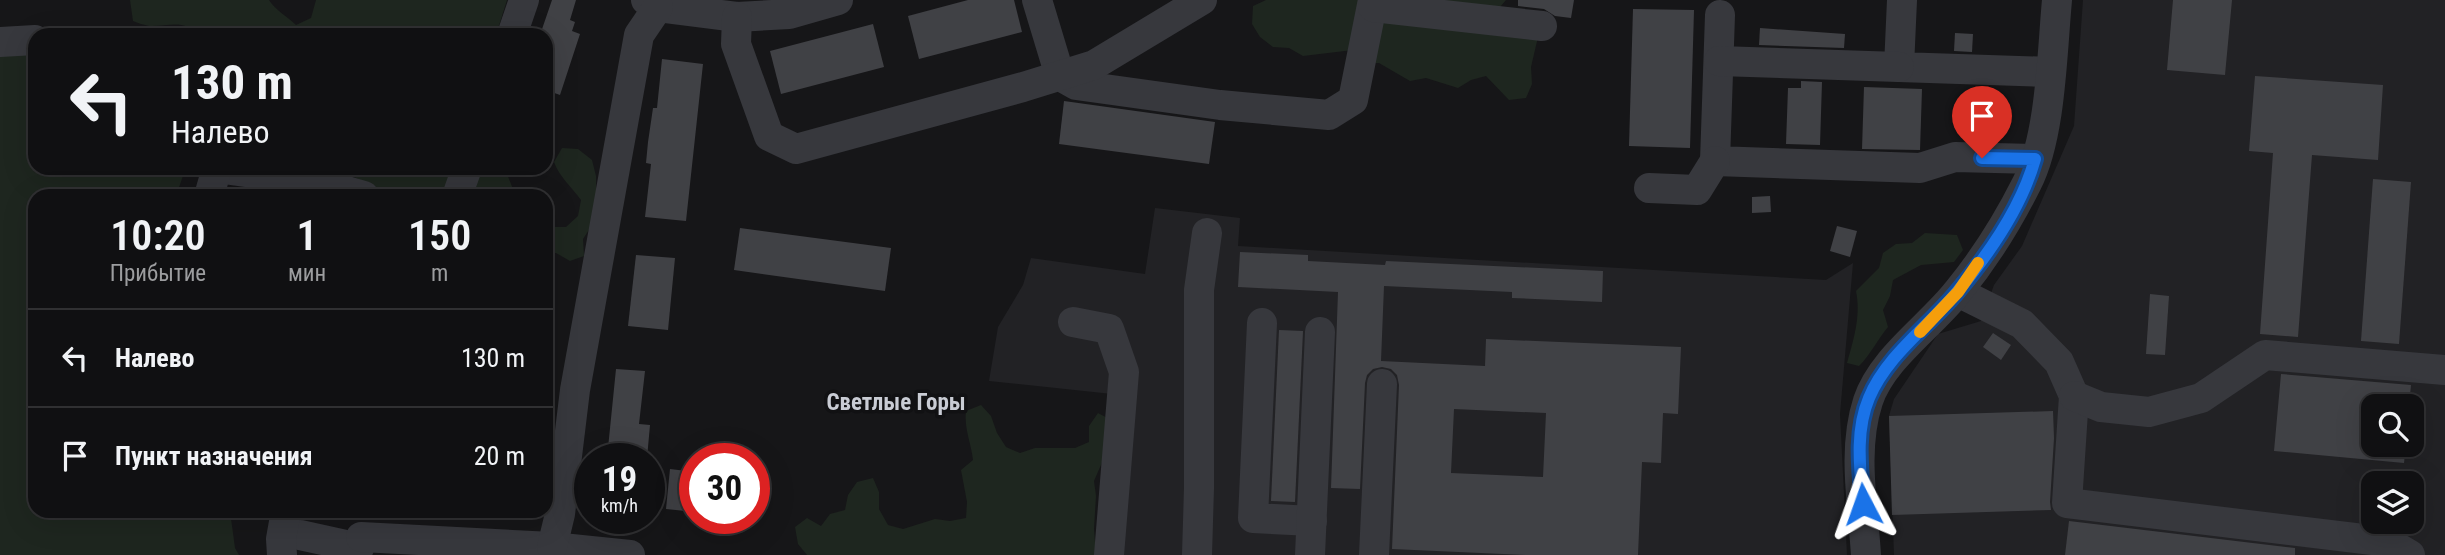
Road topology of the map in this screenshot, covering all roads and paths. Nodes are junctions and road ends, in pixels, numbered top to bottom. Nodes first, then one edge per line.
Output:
1 (524, 0) edge
2 (838, 0) edge
3 (1037, 0) edge
4 (1202, 0) edge
5 (1902, 0) edge
6 (2057, 0) edge
7 (1373, 3) edge
8 (652, 4) edge
9 (745, 11) edge
10 (1720, 15) dead end
11 (1542, 26) dead end
12 (514, 28) edge
13 (28, 40) edge
14 (0, 42) edge
15 (1718, 61) junction
16 (1899, 66) junction
17 (2051, 72) junction
18 (1060, 76) junction
19 (2035, 159) junction
20 (1715, 161) junction
21 (246, 175) edge
22 (298, 188) edge
23 (1648, 188) dead end
24 (342, 189) edge
25 (1207, 233) dead end
26 (1958, 292) junction
27 (1073, 322) dead end
28 (1262, 323) dead end
29 (1320, 332) dead end
30 (2445, 370) edge
31 (1382, 384) dead end
32 (2074, 396) junction
33 (1312, 521) junction
34 (289, 534) edge
35 (361, 538) edge
36 (552, 547) junction
37 (630, 555) edge
38 (1109, 555) edge
39 (1197, 555) edge
40 (1310, 555) edge
41 (1374, 555) edge
42 (1866, 555) edge
43 (2410, 555) edge

1 - 12 street
2 - 9 street
3 - 18 street
4 - 18 street
5 - 16 street
6 - 17 street
7 - 11 street
7 - 18 street
8 - 9 street
8 - 36 street
9 - 18 street
10 - 15 street
13 - 14 street
15 - 16 street
15 - 20 street
16 - 17 street
17 - 19 street
19 - 20 street
19 - 26 street
20 - 23 street
21 - 22 street
22 - 24 street
25 - 39 street
26 - 32 street
26 - 42 street
27 - 38 street
28 - 33 street
29 - 33 street
30 - 32 street
31 - 41 street
32 - 43 street
33 - 40 street
34 - 35 street
35 - 36 street
36 - 37 street

